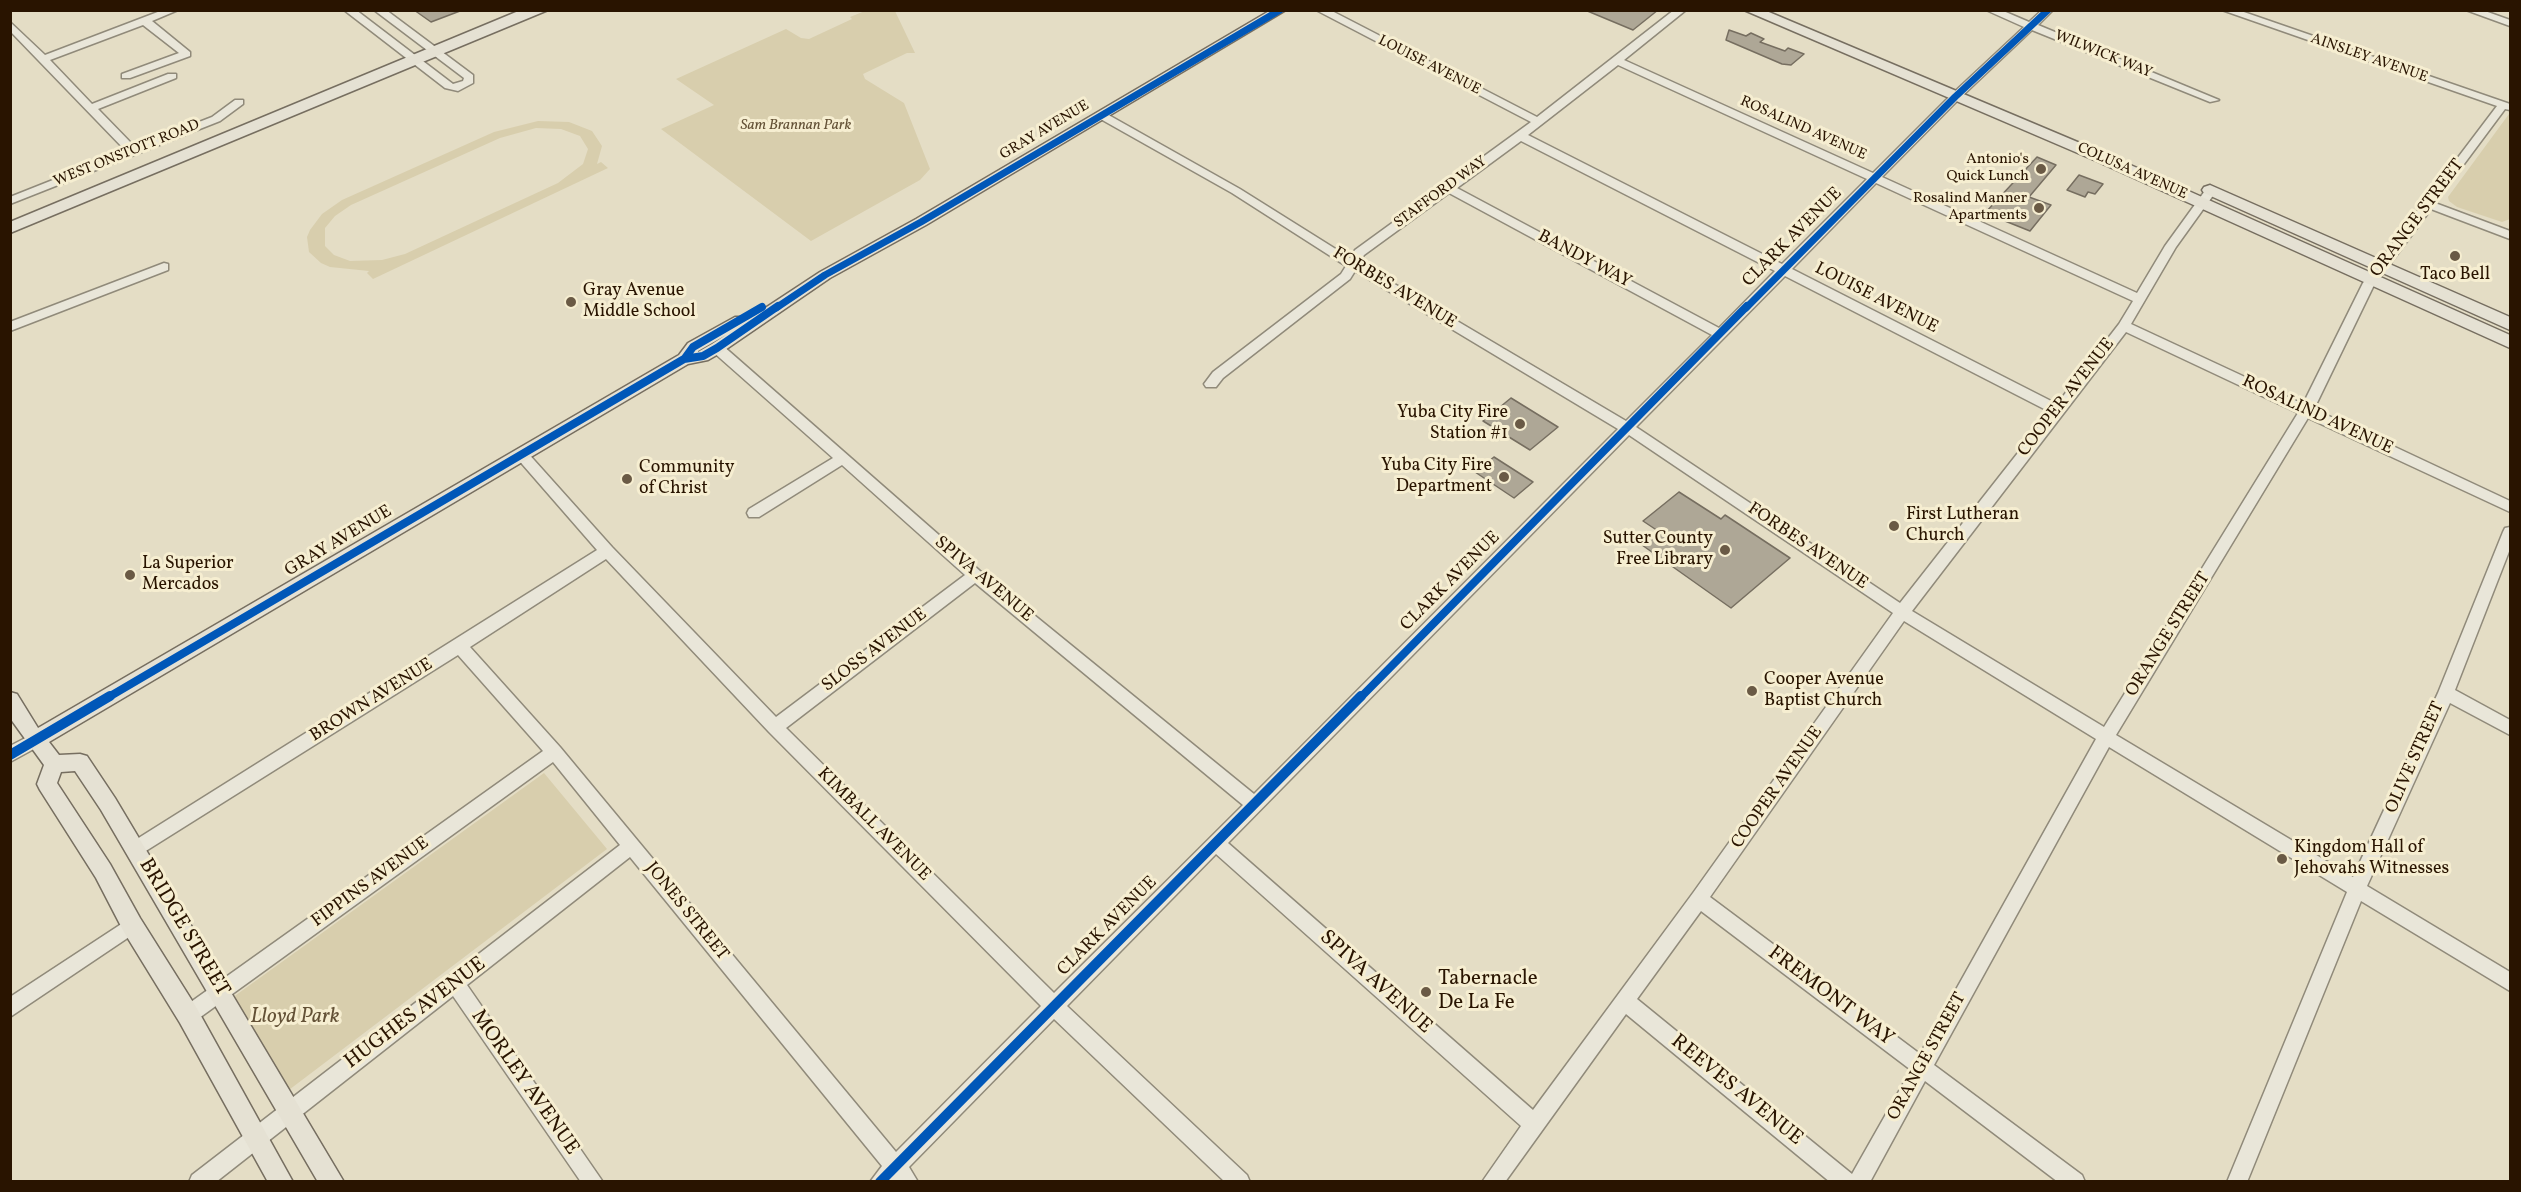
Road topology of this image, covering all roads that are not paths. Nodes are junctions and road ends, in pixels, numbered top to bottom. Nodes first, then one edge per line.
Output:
1 (173, 10) edge
2 (349, 10) edge
3 (379, 10) edge
4 (1280, 10) edge
5 (1321, 10) edge
6 (1681, 10) edge
7 (1750, 10) edge
8 (1784, 10) edge
9 (1991, 10) edge
10 (2048, 10) edge
11 (2227, 10) edge
12 (2471, 10) edge
13 (534, 11) edge
14 (145, 21) junction
15 (2511, 23) edge
16 (10, 25) edge
17 (2031, 26) junction
18 (434, 51) junction
19 (43, 59) junction
20 (414, 60) junction
21 (1618, 61) junction
22 (126, 76) dead end
23 (172, 76) dead end
24 (1961, 91) junction
25 (2214, 100) dead end
26 (239, 102) dead end
27 (2507, 106) edge
28 (91, 108) junction
29 (1101, 115) junction
30 (1538, 122) junction
31 (1520, 136) junction
32 (133, 152) junction
33 (1875, 178) junction
34 (1447, 187) junction
35 (2206, 196) junction
36 (10, 201) edge
37 (2430, 205) junction
38 (10, 228) edge
39 (2511, 235) edge
40 (1353, 265) junction
41 (164, 267) dead end
42 (1785, 271) junction
43 (2377, 272) junction
44 (825, 275) junction
45 (2139, 299) junction
46 (2511, 324) edge
47 (2124, 326) junction
48 (10, 327) edge
49 (1720, 334) junction
50 (2511, 342) edge
51 (717, 348) junction
52 (685, 358) junction
53 (1211, 384) dead end
54 (2058, 410) junction
55 (2306, 411) junction
56 (1628, 428) junction
57 (521, 454) junction
58 (843, 458) junction
59 (2511, 507) edge
60 (754, 513) dead end
61 (2510, 532) edge
62 (607, 551) junction
63 (975, 575) junction
64 (1902, 612) junction
65 (460, 646) junction
66 (2446, 693) junction
67 (10, 700) edge
68 (775, 727) junction
69 (2511, 728) edge
70 (2106, 737) junction
71 (35, 740) junction
72 (554, 752) junction
73 (10, 755) edge
74 (54, 764) junction
75 (1254, 804) junction
76 (1216, 843) junction
77 (632, 846) junction
78 (135, 849) junction
79 (2357, 888) junction
80 (1699, 899) junction
81 (132, 925) junction
82 (2511, 982) edge
83 (456, 984) junction
84 (220, 991) junction
85 (1625, 1001) junction
86 (1053, 1005) junction
87 (10, 1008) edge
88 (188, 1015) junction
89 (1922, 1066) junction
90 (291, 1109) junction
91 (1534, 1124) junction
92 (256, 1137) junction
93 (895, 1167) junction
94 (199, 1182) edge
95 (281, 1182) edge
96 (332, 1182) edge
97 (593, 1182) edge
98 (880, 1182) edge
99 (908, 1182) edge
100 (1240, 1182) edge
101 (1492, 1182) edge
102 (1846, 1182) edge
103 (1859, 1182) edge
104 (2075, 1182) edge
105 (2237, 1182) edge

1 - 14 street
2 - 20 street
3 - 18 street
4 - 29 main road, GRAY AVENUE
5 - 30 street, LOUISE AVENUE
6 - 21 street, STAFFORD WAY
7 - 24 highway, COLUSA AVENUE
8 - 24 highway, COLUSA AVENUE
9 - 17 street, WILWICK WAY
10 - 17 street, CLARK AVENUE
11 - 27 street, AINSLEY AVENUE
12 - 15 street
13 - 18 highway
14 - 19 street
14 - 22 street
16 - 19 street
17 - 24 street, CLARK AVENUE
17 - 25 street, WILWICK WAY
18 - 20 highway
18 - 20 street
19 - 28 street
20 - 38 highway
21 - 30 street, STAFFORD WAY
21 - 33 street, ROSALIND AVENUE
23 - 28 street
24 - 33 street, CLARK AVENUE
24 - 35 highway, COLUSA AVENUE
26 - 32 street, WEST ONSTOTT ROAD
27 - 37 street, ORANGE STREET
28 - 32 street
29 - 40 street, FORBES AVENUE
29 - 44 main road, GRAY AVENUE
30 - 31 street, STAFFORD WAY
31 - 34 street, STAFFORD WAY
31 - 42 street, LOUISE AVENUE
32 - 36 street, WEST ONSTOTT ROAD
33 - 42 street, CLARK AVENUE
33 - 45 street, ROSALIND AVENUE
34 - 40 street, STAFFORD WAY
34 - 49 street, BANDY WAY
35 - 43 highway, COLUSA AVENUE
35 - 45 street, COOPER AVENUE
37 - 39 street
37 - 43 street, ORANGE STREET
40 - 53 street, STAFFORD WAY
40 - 56 street, FORBES AVENUE
41 - 48 street
42 - 49 street, CLARK AVENUE
42 - 54 street, LOUISE AVENUE
43 - 46 highway, COLUSA AVENUE
43 - 50 highway, COLUSA AVENUE
43 - 55 street, ORANGE STREET
44 - 51 main road, GRAY AVENUE
44 - 52 main road, GRAY AVENUE
45 - 47 street, COOPER AVENUE
47 - 54 street, COOPER AVENUE
47 - 55 street, ROSALIND AVENUE
49 - 56 street, CLARK AVENUE
51 - 52 main road, GRAY AVENUE
51 - 58 street, SPIVA AVENUE
52 - 57 main road, GRAY AVENUE
54 - 64 street, COOPER AVENUE
55 - 59 street, ROSALIND AVENUE
55 - 70 street, ORANGE STREET
56 - 64 street, FORBES AVENUE
56 - 75 street, CLARK AVENUE
57 - 62 street, KIMBALL AVENUE
57 - 71 main road, GRAY AVENUE
58 - 60 street
58 - 63 street, SPIVA AVENUE
61 - 66 street, OLIVE STREET
62 - 65 street, BROWN AVENUE
62 - 68 street, KIMBALL AVENUE
63 - 68 street, SLOSS AVENUE
63 - 75 street, SPIVA AVENUE
64 - 70 street, FORBES AVENUE
64 - 80 street, COOPER AVENUE
65 - 72 street, JONES STREET
65 - 78 street, BROWN AVENUE
66 - 69 street
66 - 79 street, OLIVE STREET
67 - 71 main road
68 - 86 street, KIMBALL AVENUE
70 - 79 street, FORBES AVENUE
70 - 89 street, ORANGE STREET
71 - 73 street, GRAY AVENUE
71 - 74 main road
72 - 77 street, JONES STREET
72 - 84 street, FIPPINS AVENUE
74 - 78 main road, BRIDGE STREET
74 - 81 main road
75 - 76 street, CLARK AVENUE
76 - 86 street, CLARK AVENUE
76 - 91 street, SPIVA AVENUE
77 - 83 street, HUGHES AVENUE
77 - 93 street, JONES STREET
78 - 84 main road, BRIDGE STREET
79 - 82 street, FORBES AVENUE
79 - 105 street, OLIVE STREET
80 - 85 street, COOPER AVENUE
80 - 89 street, FREMONT WAY
81 - 87 street
81 - 88 main road
83 - 90 street, HUGHES AVENUE
83 - 97 street, MORLEY AVENUE
84 - 88 street, FIPPINS AVENUE
84 - 90 main road, BRIDGE STREET
85 - 91 street, COOPER AVENUE
85 - 102 street, REEVES AVENUE
86 - 93 street, CLARK AVENUE
86 - 100 street, KIMBALL AVENUE
88 - 92 main road
89 - 103 street, ORANGE STREET
89 - 104 street, FREMONT WAY
90 - 92 street, HUGHES AVENUE
90 - 96 main road, BRIDGE STREET
91 - 101 street, COOPER AVENUE
92 - 94 street, HUGHES AVENUE
92 - 95 main road
93 - 98 street, CLARK AVENUE
93 - 99 street, JONES STREET

